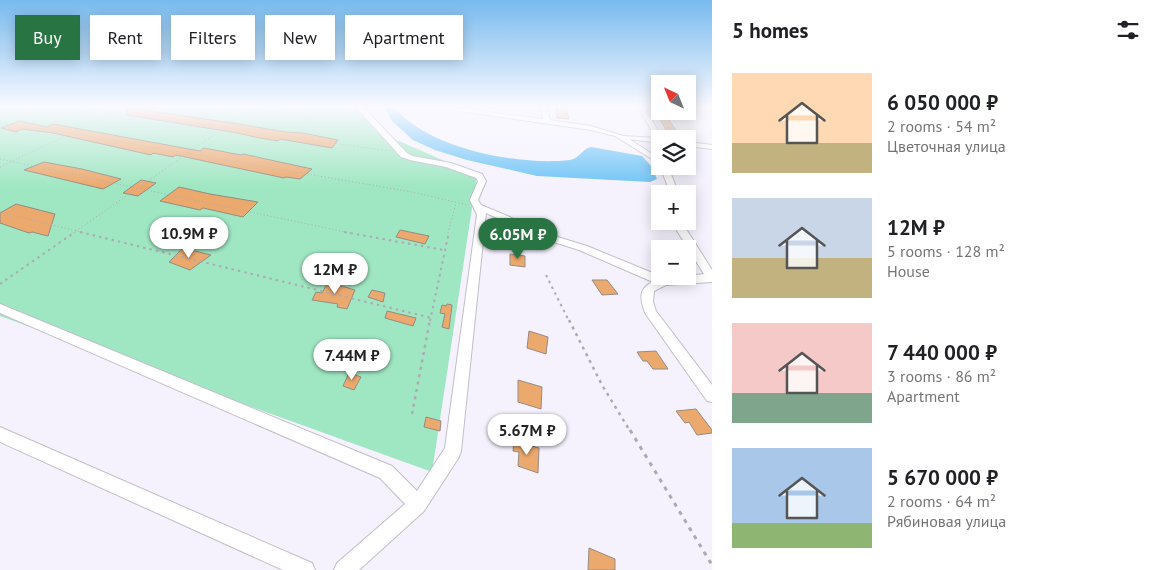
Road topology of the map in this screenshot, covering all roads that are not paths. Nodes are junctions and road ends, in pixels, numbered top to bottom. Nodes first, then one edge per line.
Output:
1 (383, 134) edge
2 (617, 134) joint
3 (651, 140) edge
4 (696, 145) edge
5 (712, 146) edge
6 (651, 156) edge
7 (476, 206) junction
8 (681, 230) edge
9 (651, 277) edge
10 (712, 277) edge
11 (696, 278) edge
12 (655, 285) edge
13 (0, 308) edge
14 (712, 396) edge
15 (0, 434) edge
16 (418, 505) junction
17 (305, 570) edge
18 (344, 570) edge

1 - 7 street
2 - 3 street
2 - 6 street
4 - 5 street
7 - 9 street
7 - 16 street
8 - 10 street
10 - 11 street
12 - 14 street
13 - 16 street
15 - 17 street
16 - 18 street

